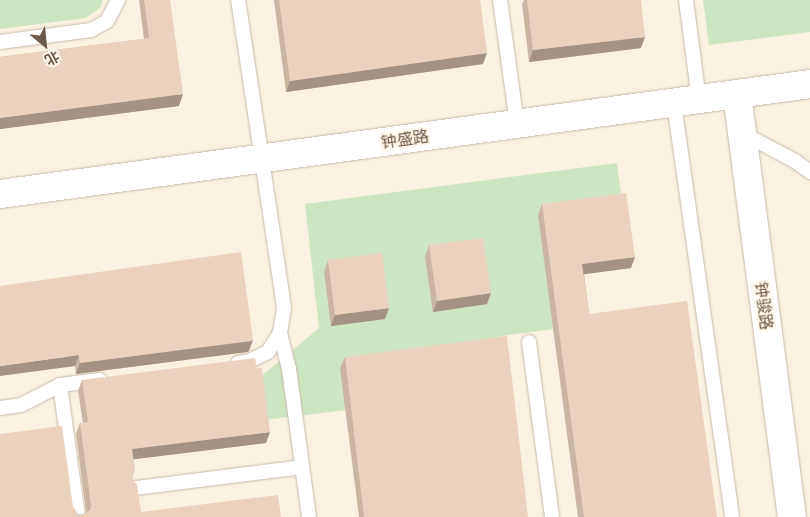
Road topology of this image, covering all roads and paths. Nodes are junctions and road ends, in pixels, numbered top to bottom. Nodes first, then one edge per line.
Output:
1 (118, 0) edge
2 (238, 0) edge
3 (500, 0) edge
4 (686, 0) edge
5 (0, 42) edge
6 (810, 84) edge
7 (737, 94) junction
8 (687, 101) junction
9 (517, 124) junction
10 (742, 133) junction
11 (261, 159) junction
12 (810, 172) edge
13 (0, 194) edge
14 (280, 333) junction
15 (529, 342) dead end
16 (220, 365) edge
17 (116, 378) edge
18 (60, 385) junction
19 (0, 408) edge
20 (302, 467) junction
21 (136, 488) edge
22 (78, 517) edge
23 (309, 517) edge
24 (552, 517) edge
25 (732, 517) edge
26 (792, 517) edge

1 - 5 lane
2 - 11 lane
3 - 9 lane
4 - 8 lane
6 - 7 street, 钟盛路
7 - 8 street, 钟盛路
7 - 10 street, 钟骏路
8 - 9 street, 钟盛路
8 - 25 lane
9 - 11 street, 钟盛路
10 - 12 lane
10 - 26 street, 钟骏路
11 - 13 street, 钟盛路
11 - 14 lane
14 - 16 lane
14 - 20 lane
15 - 24 lane
17 - 18 lane
18 - 19 lane
18 - 22 lane
20 - 21 lane
20 - 23 lane

